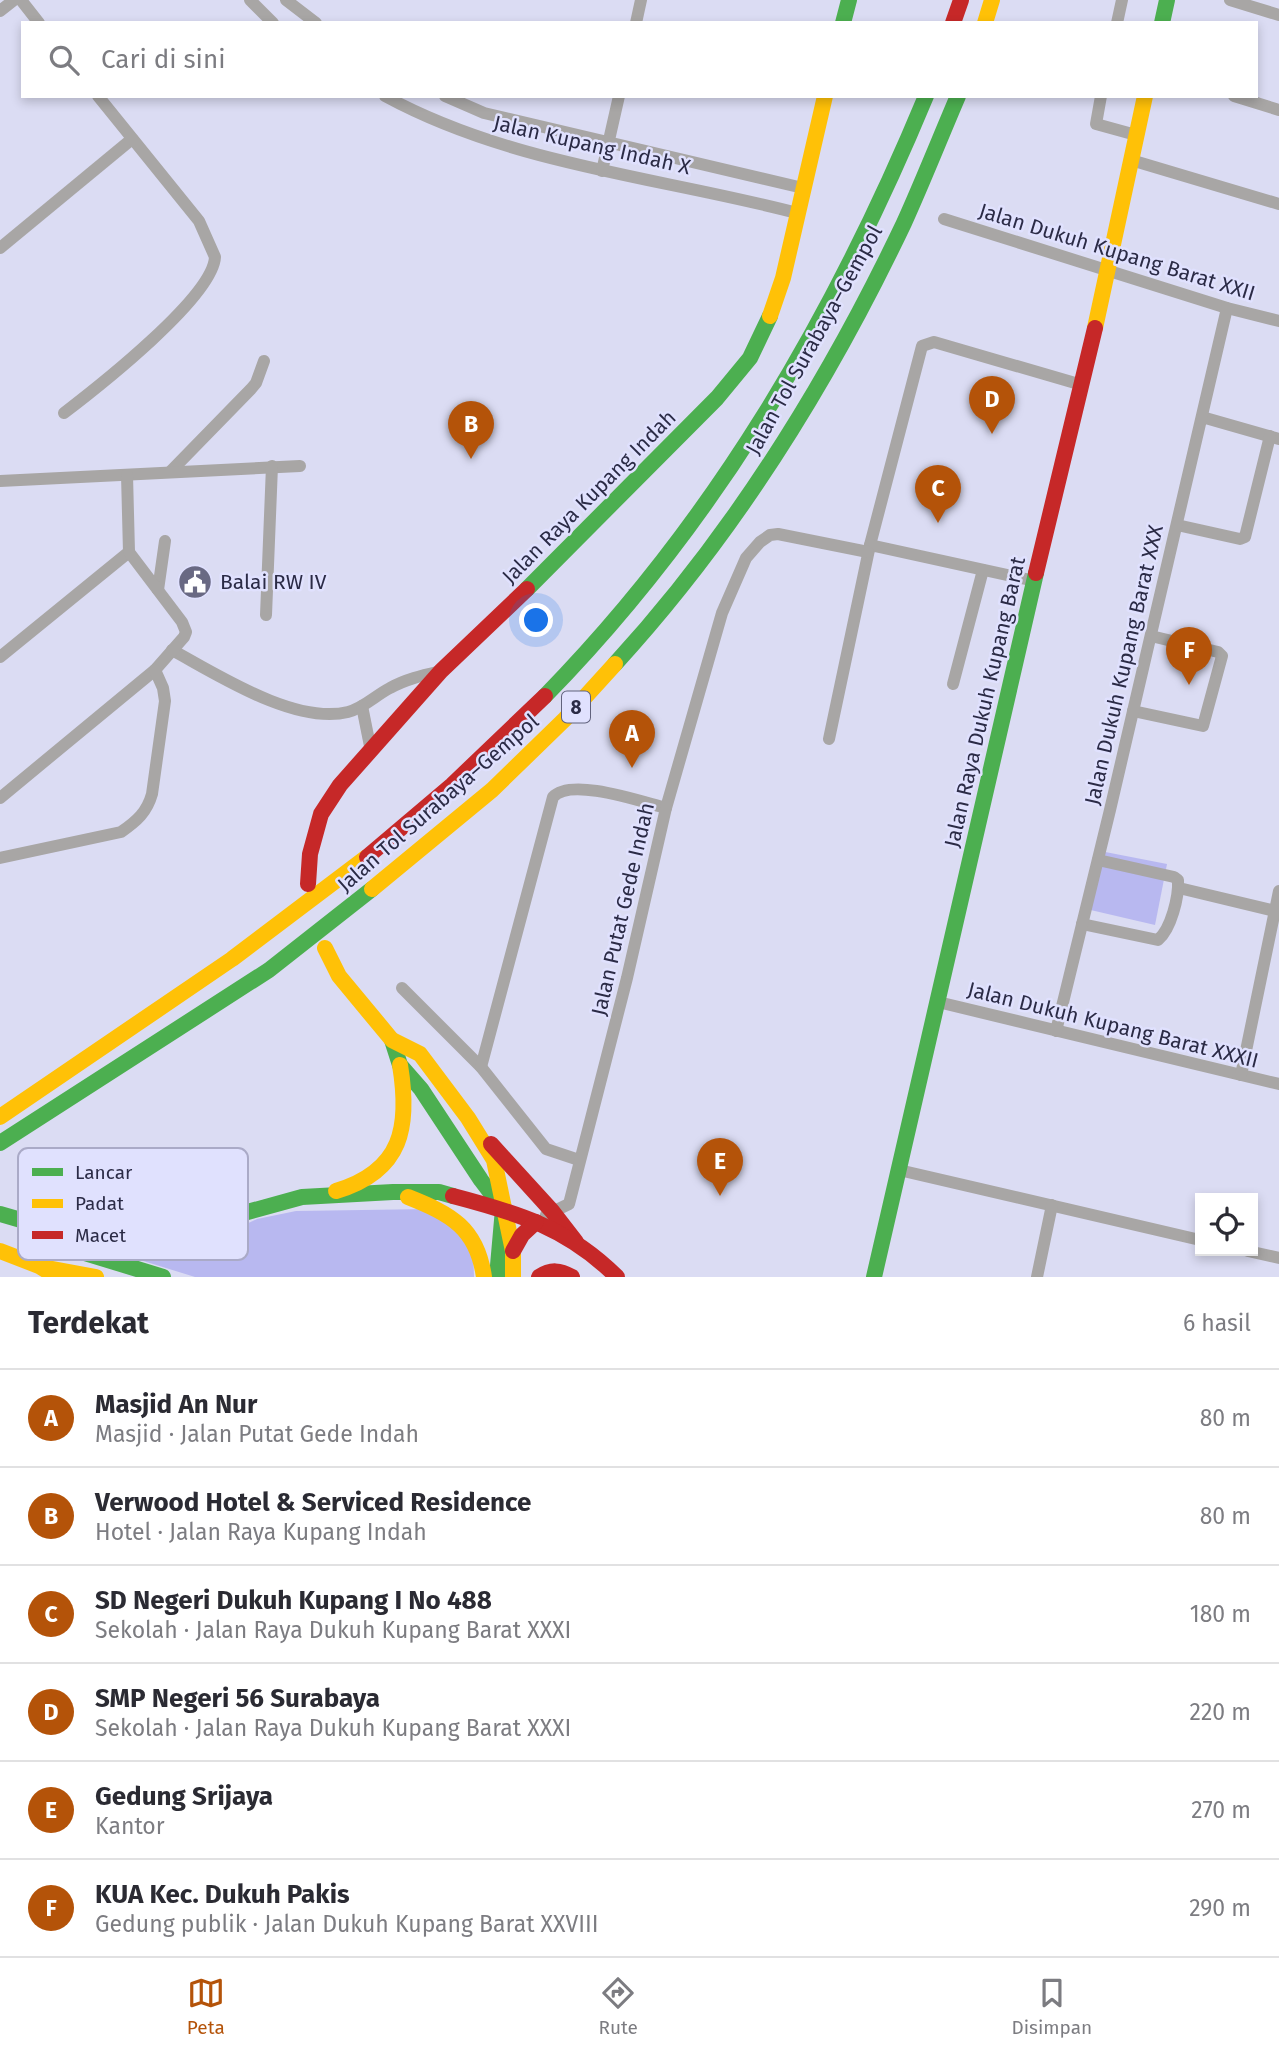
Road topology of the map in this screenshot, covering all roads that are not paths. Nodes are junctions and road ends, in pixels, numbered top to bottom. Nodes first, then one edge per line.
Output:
1 (14, 0) edge
2 (21, 0) edge
3 (250, 0) edge
4 (286, 0) edge
5 (641, 0) edge
6 (849, 0) edge
7 (961, 0) edge
8 (992, 0) edge
9 (1122, 0) edge
10 (1167, 0) edge
11 (1230, 0) edge
12 (0, 11) edge
13 (1279, 15) edge
14 (37, 21) edge
15 (271, 21) edge
16 (313, 21) edge
17 (636, 21) edge
18 (844, 21) edge
19 (954, 21) edge
20 (986, 21) edge
21 (1117, 21) edge
22 (1162, 21) edge
23 (100, 98) edge
24 (389, 98) edge
25 (450, 98) edge
26 (619, 98) edge
27 (825, 98) edge
28 (925, 98) edge
29 (957, 98) edge
30 (1101, 98) edge
31 (1145, 98) edge
32 (1240, 98) edge
33 (1279, 110) edge
34 (1136, 135) junction
35 (132, 139) junction
36 (608, 144) junction
37 (1131, 160) junction
38 (602, 171) junction
39 (803, 188) junction
40 (1279, 204) edge
41 (797, 213) junction
42 (944, 219) dead end
43 (0, 248) edge
44 (1108, 270) junction
45 (1227, 308) junction
46 (1279, 321) edge
47 (264, 361) dead end
48 (1082, 385) junction
49 (64, 413) dead end
50 (1202, 417) junction
51 (1275, 438) edge
52 (272, 466) junction
53 (300, 466) dead end
54 (170, 471) junction
55 (127, 475) junction
56 (0, 481) edge
57 (1177, 525) junction
58 (165, 541) dead end
59 (869, 549) junction
60 (129, 552) junction
61 (983, 570) junction
62 (1035, 581) junction
63 (158, 590) junction
64 (266, 615) dead end
65 (1151, 636) junction
66 (172, 650) junction
67 (0, 657) edge
68 (155, 670) junction
69 (441, 671) junction
70 (953, 684) dead end
71 (362, 706) junction
72 (1133, 711) junction
73 (829, 739) dead end
74 (371, 751) junction
75 (0, 798) edge
76 (666, 808) junction
77 (0, 858) edge
78 (1098, 860) junction
79 (308, 884) dead end
80 (1179, 888) junction
81 (1279, 891) edge
82 (1275, 911) junction
83 (1082, 924) junction
84 (325, 948) dead end
85 (402, 988) dead end
86 (938, 1002) junction
87 (1056, 1031) junction
88 (392, 1040) junction
89 (400, 1065) junction
90 (481, 1067) junction
91 (1241, 1075) junction
92 (1279, 1084) edge
93 (0, 1117) edge
94 (468, 1118) junction
95 (0, 1143) edge
96 (579, 1160) junction
97 (899, 1170) junction
98 (393, 1192) junction
99 (302, 1197) junction
100 (1052, 1205) junction
101 (503, 1209) junction
102 (552, 1211) junction
103 (248, 1212) edge
104 (0, 1214) edge
105 (18, 1219) edge
106 (536, 1222) junction
107 (1195, 1239) edge
108 (577, 1242) junction
109 (0, 1251) edge
110 (513, 1251) junction
111 (1258, 1253) edge
112 (18, 1258) edge
113 (1279, 1258) edge
114 (23, 1260) edge
115 (108, 1260) edge
116 (39, 1266) junction
117 (57, 1277) edge
118 (96, 1277) edge
119 (163, 1277) edge
120 (484, 1277) edge
121 (496, 1277) edge
122 (513, 1277) edge
123 (539, 1277) edge
124 (572, 1277) edge
125 (617, 1277) edge
126 (874, 1277) edge
127 (1037, 1277) edge

1 - 12 street
2 - 14 street
3 - 15 street
4 - 16 street
5 - 17 street
6 - 18 main road
7 - 19 main road
8 - 20 main road
9 - 21 street
10 - 22 main road
11 - 13 street
23 - 35 street
24 - 38 street, Jalan Kupang Indah X
25 - 36 street, Jalan Kupang Indah X
26 - 36 street
27 - 39 main road, Jalan Raya Kupang Indah
28 - 93 main road, Jalan Tol Surabaya–Gempol / 8
29 - 95 main road, Jalan Tol Surabaya–Gempol / 8
30 - 34 street
31 - 34 main road, Jalan Raya Dukuh Kupang Barat
32 - 33 street
34 - 37 main road, Jalan Raya Dukuh Kupang Barat
35 - 43 street
35 - 49 street
36 - 38 street
36 - 39 street, Jalan Kupang Indah X
37 - 40 street
37 - 44 main road, Jalan Raya Dukuh Kupang Barat
38 - 41 street, Jalan Kupang Indah X
39 - 41 main road, Jalan Raya Kupang Indah
41 - 69 main road, Jalan Raya Kupang Indah
42 - 44 street, Jalan Dukuh Kupang Barat XXII
44 - 45 street, Jalan Dukuh Kupang Barat XXII
44 - 48 main road, Jalan Raya Dukuh Kupang Barat
45 - 46 street, Jalan Dukuh Kupang Barat XXII
45 - 50 street, Jalan Dukuh Kupang Barat XXX
47 - 54 street
48 - 59 street
48 - 62 main road, Jalan Raya Dukuh Kupang Barat
50 - 51 street
50 - 57 street, Jalan Dukuh Kupang Barat XXX
51 - 57 street
52 - 53 street
52 - 54 street
52 - 64 street
54 - 55 street
55 - 56 street
55 - 60 street
57 - 65 street, Jalan Dukuh Kupang Barat XXX
58 - 63 street
59 - 61 street, Jalan Putat Gede Indah
59 - 73 street
59 - 76 street, Jalan Putat Gede Indah
60 - 63 street
60 - 67 street
61 - 62 street, Jalan Putat Gede Indah
61 - 70 street
62 - 86 main road, Jalan Raya Dukuh Kupang Barat
63 - 66 street
65 - 72 street, Jalan Dukuh Kupang Barat XXX
65 - 72 street
66 - 68 street
66 - 71 street
68 - 75 street
68 - 77 street
69 - 71 street
69 - 74 main road, Jalan Raya Kupang Indah
71 - 74 street
72 - 78 street, Jalan Dukuh Kupang Barat XXX
74 - 79 main road, Jalan Raya Kupang Indah
76 - 90 street
76 - 96 street, Jalan Putat Gede Indah
78 - 80 street
78 - 83 street, Jalan Dukuh Kupang Barat XXX
80 - 82 street
80 - 83 street
81 - 82 street
82 - 91 street
83 - 87 street, Jalan Dukuh Kupang Barat XXX
84 - 88 main road
85 - 90 street
86 - 87 street, Jalan Dukuh Kupang Barat XXXII
86 - 97 main road, Jalan Raya Dukuh Kupang Barat
87 - 91 street, Jalan Dukuh Kupang Barat XXXII
88 - 89 main road
88 - 94 main road
89 - 99 main road
89 - 101 main road
90 - 96 street
91 - 92 street, Jalan Dukuh Kupang Barat XXXII
94 - 101 main road
94 - 102 main road
96 - 102 street, Jalan Putat Gede Indah
97 - 100 street
97 - 126 main road, Jalan Raya Dukuh Kupang Barat
98 - 99 main road
98 - 101 main road
98 - 120 main road
99 - 103 main road
100 - 107 street
100 - 127 street
101 - 106 main road
101 - 110 main road
101 - 121 main road
102 - 106 street, Jalan Putat Gede Indah
102 - 108 main road
104 - 105 main road
106 - 108 main road
106 - 110 main road
108 - 125 main road
109 - 112 main road
110 - 122 main road
111 - 113 street
114 - 116 main road
115 - 119 main road
116 - 117 main road
116 - 118 main road
123 - 124 main road

